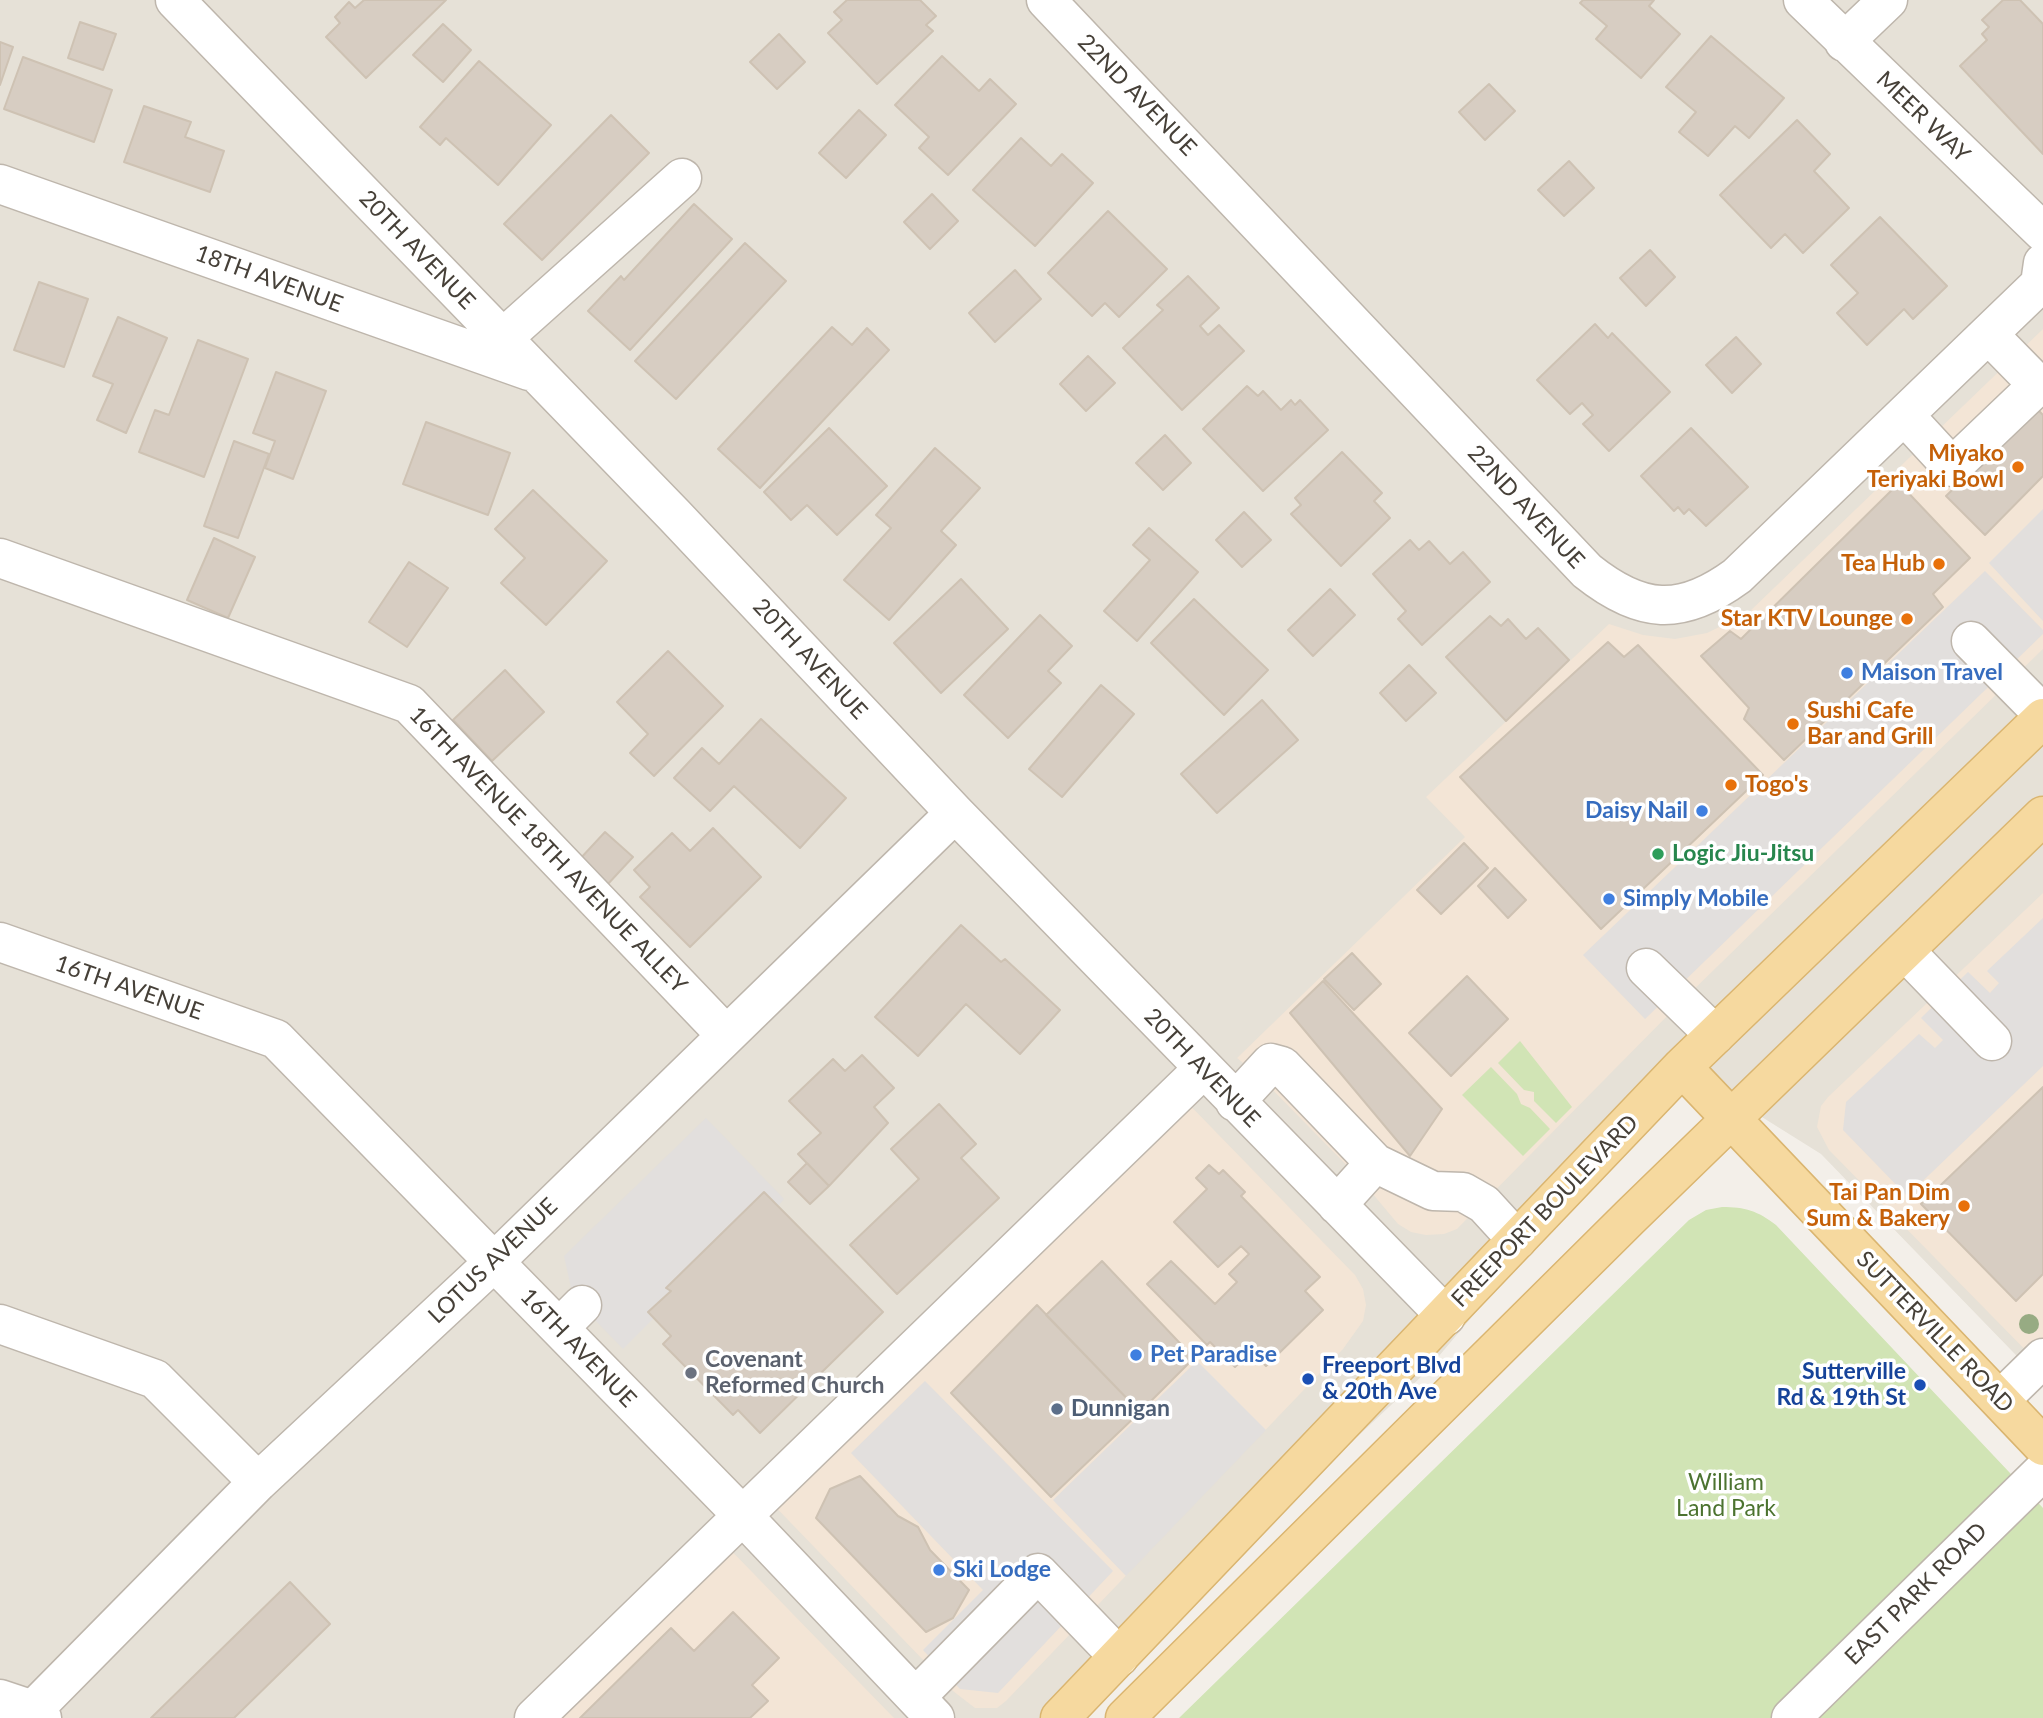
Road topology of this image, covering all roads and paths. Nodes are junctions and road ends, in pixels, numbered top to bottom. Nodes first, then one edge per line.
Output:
1 (175, 0) edge
2 (1046, 0) edge
3 (1803, 0) edge
4 (1888, 0) edge
5 (1844, 42) junction
6 (682, 178) dead end
7 (0, 184) edge
8 (2043, 232) edge
9 (2043, 263) edge
10 (1989, 335) junction
11 (503, 338) junction
12 (538, 374) junction
13 (1904, 415) junction
14 (0, 558) edge
15 (1971, 641) dead end
16 (2043, 716) edge
17 (955, 813) junction
18 (2043, 816) edge
19 (0, 942) edge
20 (1905, 951) junction
21 (1646, 968) dead end
22 (726, 1035) junction
23 (1715, 1035) junction
24 (1992, 1041) dead end
25 (1682, 1067) junction
26 (1203, 1069) junction
27 (1235, 1102) junction
28 (1732, 1118) junction
29 (1375, 1163) junction
30 (1336, 1205) junction
31 (1517, 1240) junction
32 (494, 1262) junction
33 (1446, 1316) junction
34 (0, 1324) edge
35 (2043, 1358) edge
36 (2000, 1400) junction
37 (2043, 1446) edge
38 (2043, 1471) edge
39 (258, 1482) junction
40 (742, 1515) junction
41 (1119, 1657) junction
42 (15, 1705) edge
43 (925, 1708) edge
44 (534, 1718) edge
45 (1060, 1718) edge
46 (1125, 1718) edge
47 (1791, 1718) edge

1 - 11 street, 20TH AVENUE
2 - 13 street, 22ND AVENUE
3 - 5 street, MEER WAY
4 - 5 street
5 - 8 street, MEER WAY
6 - 11 street
7 - 12 street, 18TH AVENUE
9 - 10 street, 22ND AVENUE
10 - 13 street, 22ND AVENUE
10 - 13 street
11 - 12 street, 20TH AVENUE
12 - 17 street, 20TH AVENUE
14 - 22 street, 16TH AVENUE 18TH AVENUE ALLEY
15 - 16 street
16 - 23 main road, FREEPORT BOULEVARD
17 - 22 street, LOTUS AVENUE
17 - 26 street, 20TH AVENUE
18 - 20 main road
19 - 32 street, 16TH AVENUE
20 - 24 street
20 - 28 main road
21 - 23 street
22 - 32 street, LOTUS AVENUE
23 - 25 main road, FREEPORT BOULEVARD
25 - 28 main road, SUTTERVILLE ROAD
25 - 31 main road, FREEPORT BOULEVARD
26 - 27 street, 20TH AVENUE
26 - 40 street
27 - 29 street
27 - 30 street, 20TH AVENUE
28 - 36 main road, SUTTERVILLE ROAD
28 - 46 main road
29 - 30 street
29 - 31 street
30 - 33 street, 20TH AVENUE
31 - 33 main road, FREEPORT BOULEVARD
32 - 39 street, LOTUS AVENUE
32 - 40 street, 16TH AVENUE
33 - 41 main road, FREEPORT BOULEVARD
34 - 39 street
35 - 36 street
36 - 37 main road, SUTTERVILLE ROAD
38 - 47 street, EAST PARK ROAD
39 - 42 street, LOTUS AVENUE
40 - 43 street, 16TH AVENUE
40 - 44 street
41 - 43 street
41 - 45 main road, FREEPORT BOULEVARD

